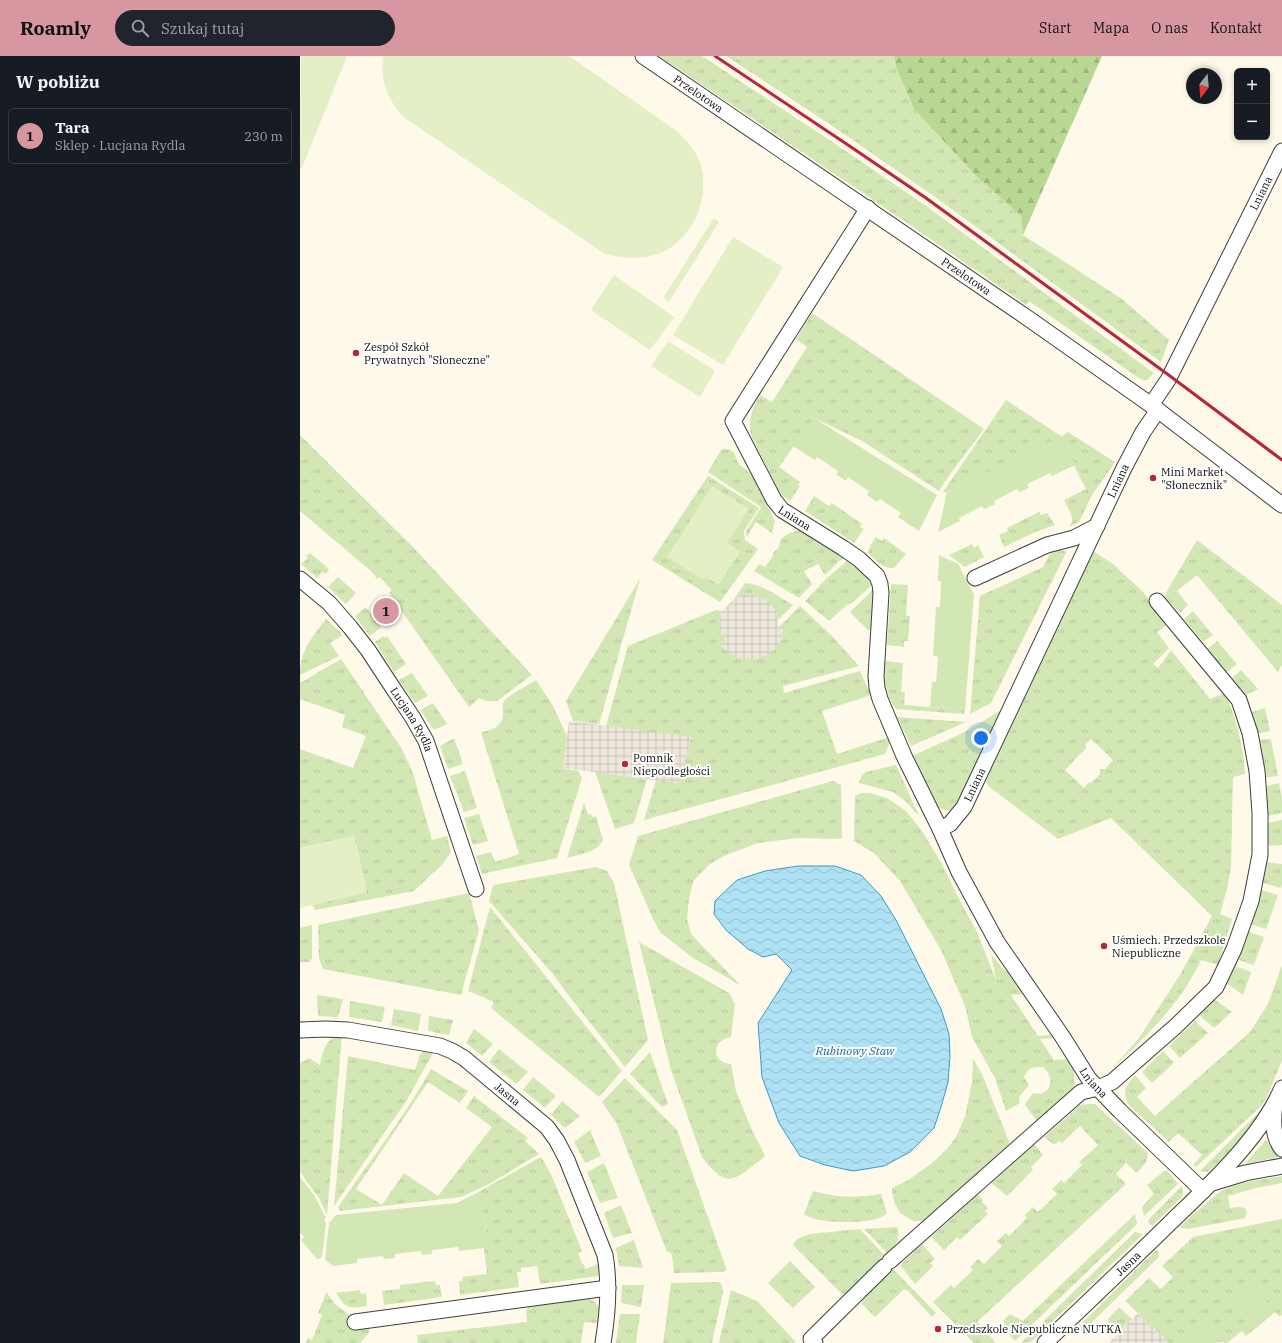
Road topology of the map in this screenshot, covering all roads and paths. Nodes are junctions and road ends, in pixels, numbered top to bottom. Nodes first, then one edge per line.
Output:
1 (643, 56) edge
2 (1282, 151) edge
3 (868, 208) junction
4 (1155, 408) junction
5 (1282, 505) edge
6 (1097, 526) junction
7 (975, 578) dead end
8 (300, 579) edge
9 (1157, 601) dead end
10 (940, 829) junction
11 (476, 889) dead end
12 (300, 1030) edge
13 (1098, 1088) junction
14 (1282, 1088) edge
15 (1275, 1103) junction
16 (1282, 1149) edge
17 (1282, 1166) edge
18 (1207, 1187) junction
19 (608, 1288) junction
20 (355, 1322) dead end
21 (603, 1343) edge
22 (815, 1343) edge
23 (1045, 1343) edge

1 - 3 street, Przelotowa
2 - 4 street, Lniana
3 - 4 street, Przelotowa
3 - 10 street, Lniana
4 - 5 street, Przelotowa
4 - 6 street, Lniana
6 - 7 street
6 - 10 street, Lniana
8 - 11 street, Lucjana Rydla
9 - 13 street
10 - 13 street, Lniana
12 - 19 street, Jasna
13 - 18 street, Lniana
13 - 22 street
14 - 15 street, Jasna
15 - 16 street, Jasna
15 - 18 street, Jasna
17 - 18 street, Jasna
18 - 23 street, Jasna
19 - 20 street
19 - 21 street, Jasna

